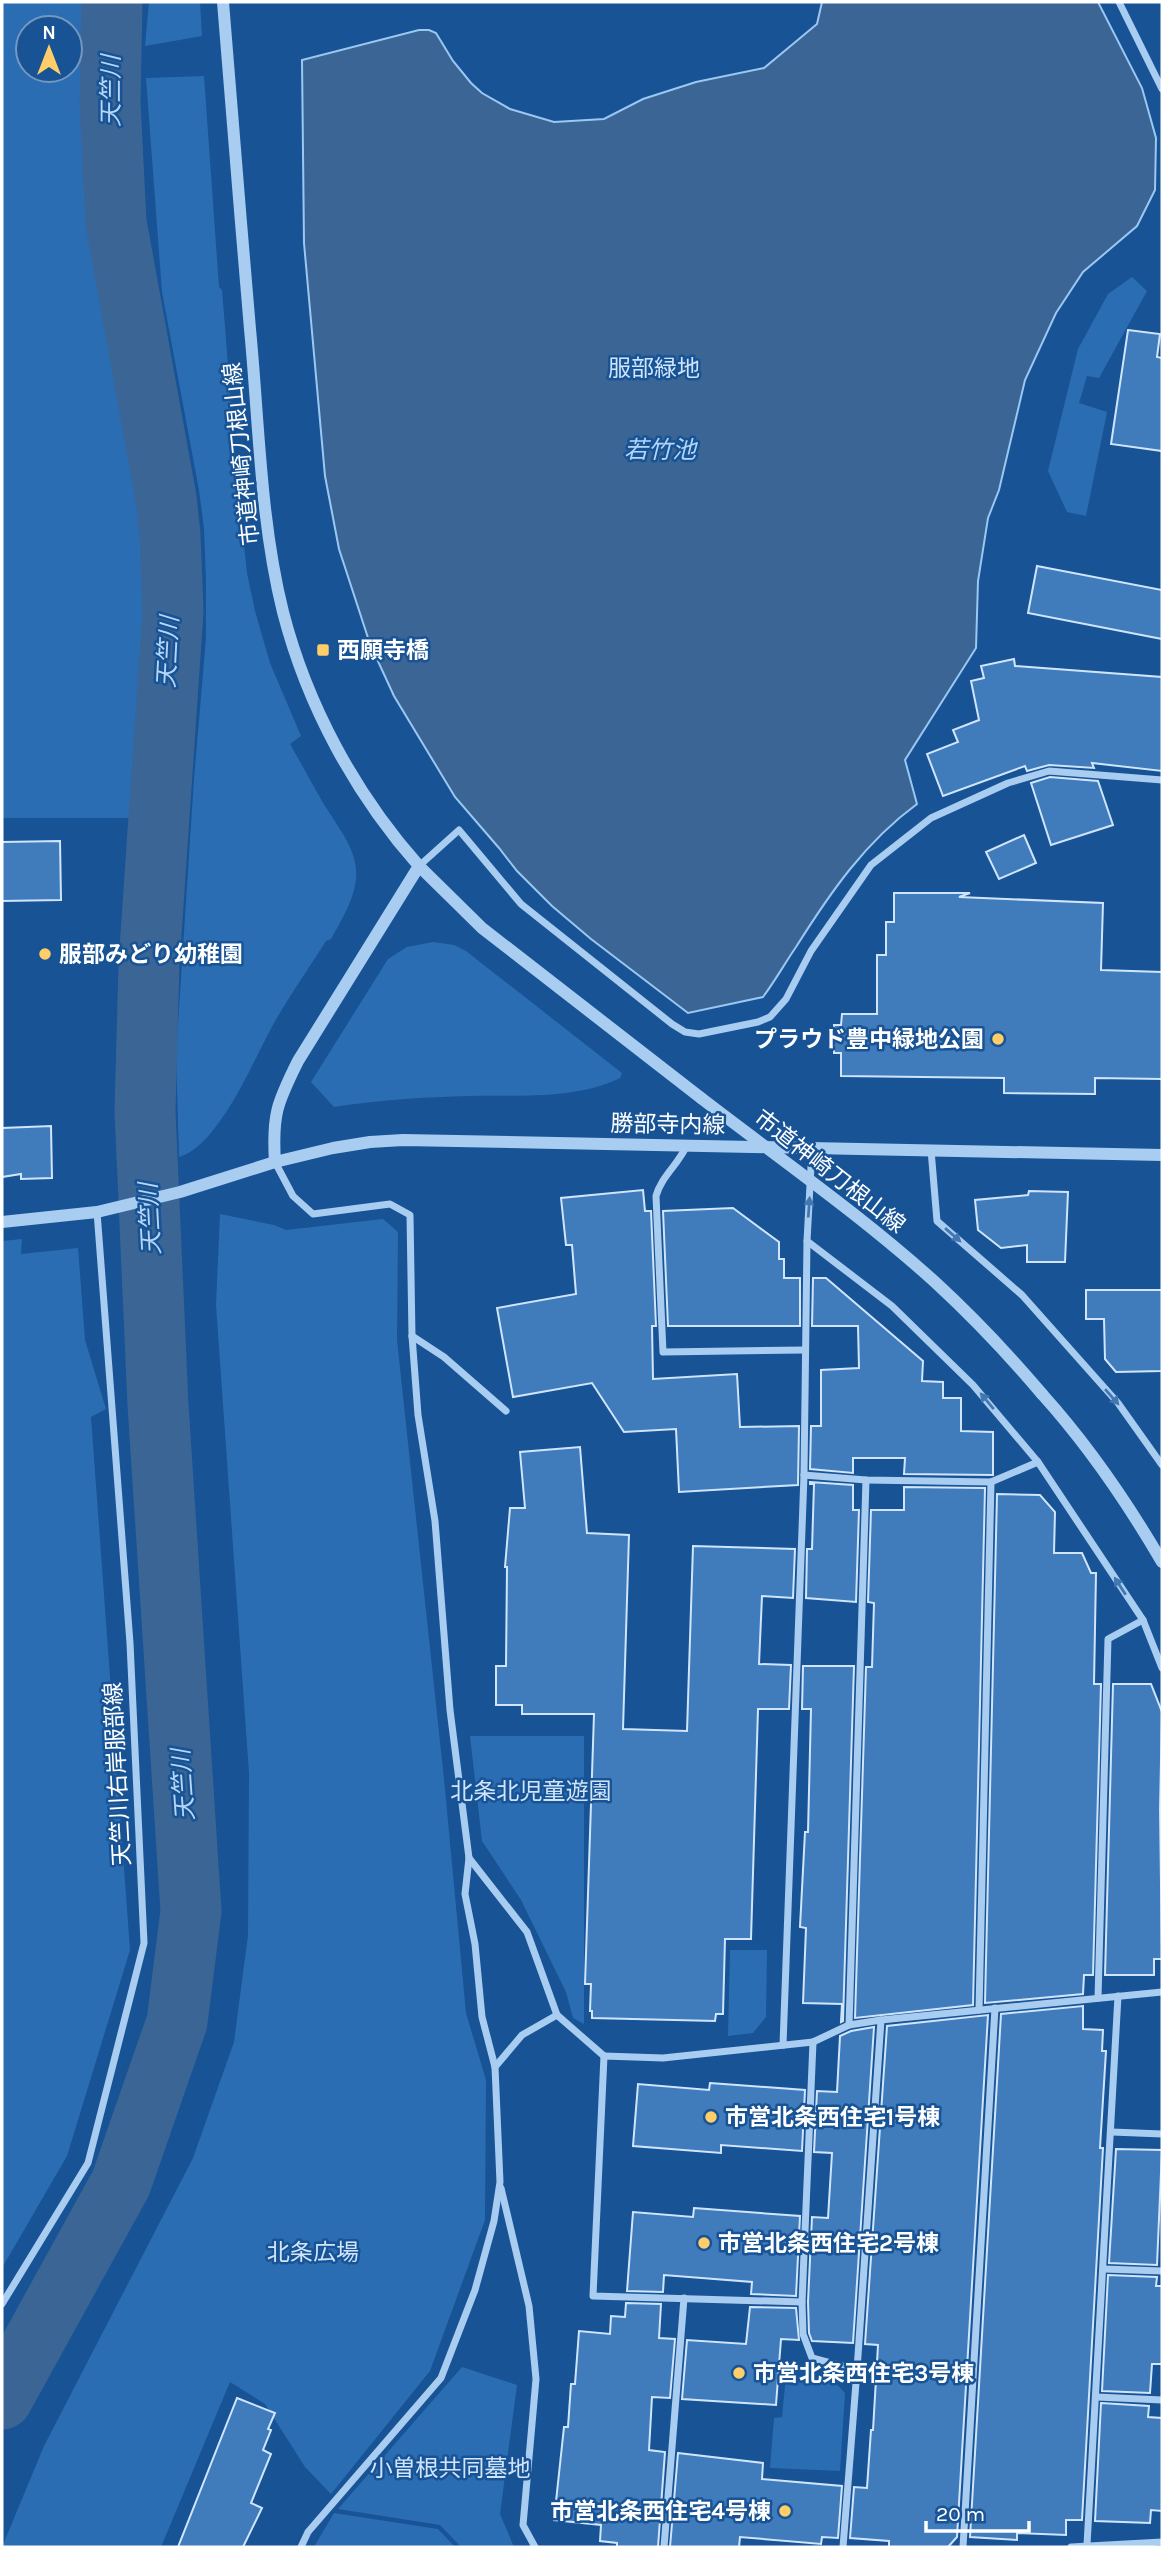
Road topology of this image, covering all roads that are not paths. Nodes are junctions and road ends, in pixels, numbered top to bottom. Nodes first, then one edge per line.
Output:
1 (223, 2) edge
2 (1119, 2) edge
3 (1162, 89) edge
4 (1162, 780) edge
5 (419, 866) junction
6 (687, 1145) junction
7 (812, 1148) junction
8 (931, 1150) junction
9 (1162, 1155) edge
10 (275, 1163) junction
11 (97, 1212) junction
12 (2, 1222) edge
13 (807, 1241) junction
14 (412, 1336) junction
15 (805, 1350) junction
16 (506, 1411) dead end
17 (1038, 1461) junction
18 (1162, 1465) edge
19 (804, 1475) junction
20 (866, 1480) junction
21 (991, 1482) junction
22 (1162, 1562) edge
23 (1143, 1620) junction
24 (1162, 1668) edge
25 (469, 1858) junction
26 (1162, 1992) edge
27 (1118, 1996) junction
28 (1098, 1998) junction
29 (995, 2008) junction
30 (979, 2010) junction
31 (557, 2015) junction
32 (881, 2020) junction
33 (849, 2025) junction
34 (813, 2042) junction
35 (783, 2045) junction
36 (604, 2056) junction
37 (495, 2067) junction
38 (1112, 2132) junction
39 (1162, 2134) edge
40 (500, 2182) junction
41 (1104, 2269) junction
42 (1162, 2271) edge
43 (684, 2298) junction
44 (802, 2302) junction
45 (2, 2304) edge
46 (857, 2370) junction
47 (1097, 2397) junction
48 (1162, 2400) edge
49 (1162, 2542) edge
50 (1087, 2545) junction
51 (301, 2547) edge
52 (535, 2547) edge
53 (664, 2547) edge
54 (843, 2547) edge
55 (963, 2547) edge
56 (1071, 2547) edge

1 - 5 street, 市道神崎刀根山線
2 - 3 street
4 - 5 street
5 - 10 street
5 - 22 street, 市道神崎刀根山線, bridge
6 - 7 street, 勝部寺内線
6 - 10 street, 勝部寺内線
6 - 15 street
7 - 8 street, 勝部寺内線
13 -> 7 street
8 - 9 street, 勝部寺内線
8 -> 18 street
10 - 11 street, 勝部寺内線
10 - 14 street
11 - 12 street
11 - 45 street, 天竺川右岸服部線
13 - 15 street
17 -> 13 street
14 - 16 street
14 - 25 street
15 - 19 street
17 - 21 street
23 -> 17 street
19 - 20 street
19 - 35 street
20 - 21 street
20 - 33 street
21 - 30 street
23 - 24 street
23 - 28 street
25 - 31 street
25 - 37 street
26 - 27 street
27 - 28 street
27 - 38 street
28 - 29 street
29 - 30 street
29 - 55 street
30 - 32 street
31 - 36 street
31 - 37 street
32 - 33 street
32 - 46 street
33 - 34 street
34 - 35 street
34 - 44 street
35 - 36 street
36 - 43 street
37 - 40 street
38 - 39 street
38 - 41 street
40 - 51 street
40 - 52 street
41 - 42 street
41 - 47 street
43 - 44 street
43 - 53 street
44 - 46 street
46 - 54 street
47 - 48 street
47 - 50 street
49 - 50 street
50 - 56 street

